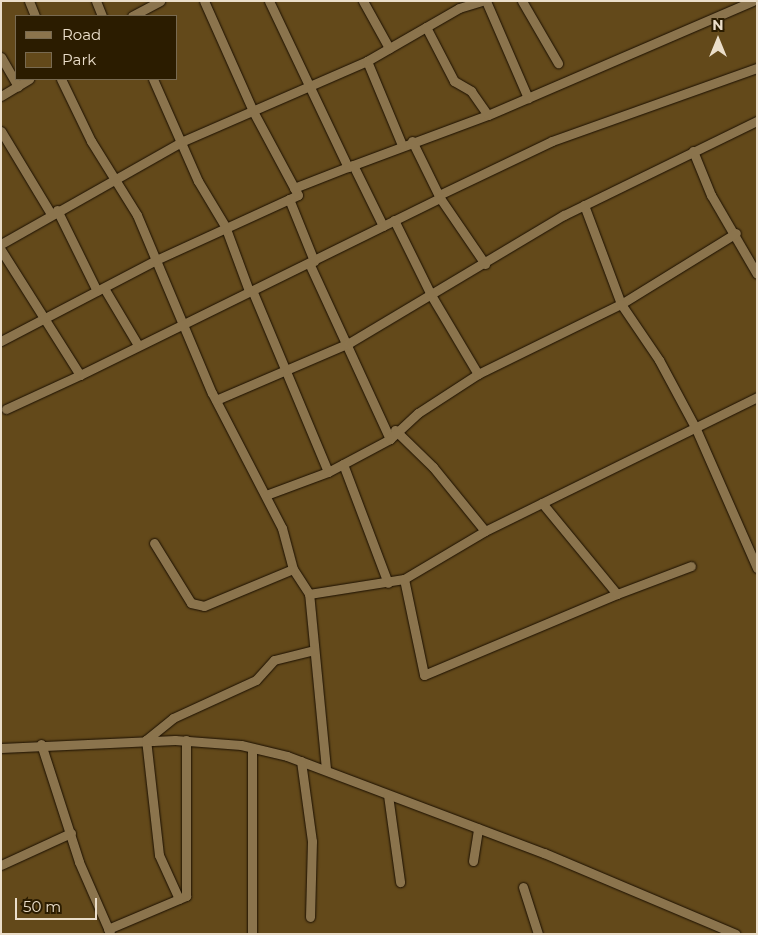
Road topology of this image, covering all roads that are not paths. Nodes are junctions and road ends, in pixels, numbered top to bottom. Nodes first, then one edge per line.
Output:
1 (30, 1) edge
2 (96, 1) edge
3 (160, 1) edge
4 (204, 1) edge
5 (269, 1) edge
6 (363, 1) edge
7 (482, 1) edge
8 (486, 1) edge
9 (522, 1) edge
10 (753, 1) edge
11 (458, 4) edge
12 (35, 15) edge
13 (102, 15) edge
14 (134, 15) edge
15 (426, 27) junction
16 (389, 48) junction
17 (1, 57) edge
18 (368, 61) junction
19 (558, 63) dead end
20 (757, 68) edge
21 (27, 80) edge
22 (62, 80) edge
23 (154, 80) edge
24 (18, 86) junction
25 (312, 86) junction
26 (1, 96) edge
27 (528, 98) junction
28 (253, 112) junction
29 (488, 115) junction
30 (757, 121) edge
31 (1, 131) edge
32 (183, 141) junction
33 (412, 141) junction
34 (402, 145) junction
35 (693, 151) junction
36 (350, 165) junction
37 (116, 178) junction
38 (294, 188) junction
39 (440, 196) junction
40 (289, 199) junction
41 (584, 205) junction
42 (54, 212) junction
43 (394, 220) junction
44 (225, 226) junction
45 (383, 226) junction
46 (736, 233) junction
47 (1, 244) edge
48 (1, 250) edge
49 (156, 260) junction
50 (312, 262) junction
51 (485, 264) junction
52 (757, 274) edge
53 (100, 289) junction
54 (250, 291) junction
55 (430, 295) junction
56 (621, 304) junction
57 (45, 320) junction
58 (186, 322) junction
59 (1, 341) edge
60 (349, 344) junction
61 (138, 345) junction
62 (284, 369) junction
63 (478, 374) junction
64 (80, 375) junction
65 (757, 397) edge
66 (216, 400) junction
67 (6, 408) dead end
68 (696, 429) junction
69 (395, 430) junction
70 (390, 439) junction
71 (343, 464) junction
72 (328, 472) junction
73 (266, 495) junction
74 (542, 503) junction
75 (485, 531) junction
76 (154, 543) dead end
77 (752, 550) edge
78 (691, 566) dead end
79 (757, 568) edge
80 (293, 570) junction
81 (404, 579) junction
82 (388, 583) junction
83 (308, 594) junction
84 (617, 594) junction
85 (314, 650) junction
86 (146, 740) junction
87 (186, 740) junction
88 (40, 744) junction
89 (1, 748) edge
90 (252, 748) junction
91 (301, 761) junction
92 (326, 769) junction
93 (388, 795) junction
94 (478, 828) junction
95 (71, 833) junction
96 (473, 861) dead end
97 (1, 865) edge
98 (400, 882) dead end
99 (523, 888) dead end
100 (179, 898) junction
101 (310, 917) dead end
102 (713, 930) edge
103 (109, 931) edge
104 (252, 934) edge
105 (538, 934) edge
106 (736, 934) edge

1 - 12 street
2 - 13 street
3 - 14 street
4 - 28 street
5 - 25 street
6 - 16 street
7 - 11 street
8 - 27 street
9 - 19 street
10 - 27 street
11 - 15 street
15 - 16 street
15 - 29 street
16 - 18 street
17 - 24 street
18 - 25 street
18 - 34 street
20 - 39 street
21 - 24 street
22 - 37 street
23 - 32 street
24 - 26 street
25 - 28 street
25 - 36 street
27 - 29 street
28 - 32 street
28 - 38 street
29 - 33 street
30 - 35 street
31 - 42 street
32 - 37 street
32 - 44 street
33 - 34 street
33 - 39 street
34 - 36 street
35 - 41 street
35 - 46 street
36 - 38 street
36 - 45 street
37 - 42 street
37 - 49 street
38 - 40 street
39 - 43 street
39 - 51 street
40 - 44 street
40 - 50 street
41 - 51 street
41 - 56 street
42 - 47 street
42 - 53 street
43 - 45 street
43 - 55 street
44 - 49 street
44 - 54 street
45 - 50 street
46 - 52 street
46 - 56 street
48 - 57 street
49 - 53 street
49 - 58 street
50 - 54 street
50 - 60 street
51 - 55 street
53 - 57 street
53 - 61 street
54 - 58 street
54 - 62 street
55 - 60 street
55 - 63 street
56 - 63 street
56 - 68 street
57 - 59 street
57 - 64 street
58 - 61 street
58 - 66 street
60 - 62 street
60 - 70 street
61 - 64 street
62 - 66 street
62 - 72 street
63 - 69 street
64 - 67 street
65 - 68 street
66 - 73 street
68 - 74 street
68 - 77 street
69 - 70 street
69 - 75 street
70 - 71 street
71 - 72 street
71 - 82 street
72 - 73 street
73 - 80 street
74 - 75 street
74 - 84 street
75 - 81 street
76 - 80 street
77 - 79 street
78 - 84 street
80 - 83 street
81 - 82 street
81 - 84 street
82 - 83 street
83 - 85 street
85 - 86 street
85 - 92 street
86 - 87 street
86 - 88 street
86 - 100 street
87 - 90 street
87 - 100 street
88 - 89 street
88 - 95 street
90 - 91 street
90 - 104 street
91 - 92 street
91 - 101 street
92 - 93 street
93 - 94 street
93 - 98 street
94 - 96 street
94 - 102 street
95 - 97 street
95 - 103 street
99 - 105 street
100 - 103 street
102 - 106 street

